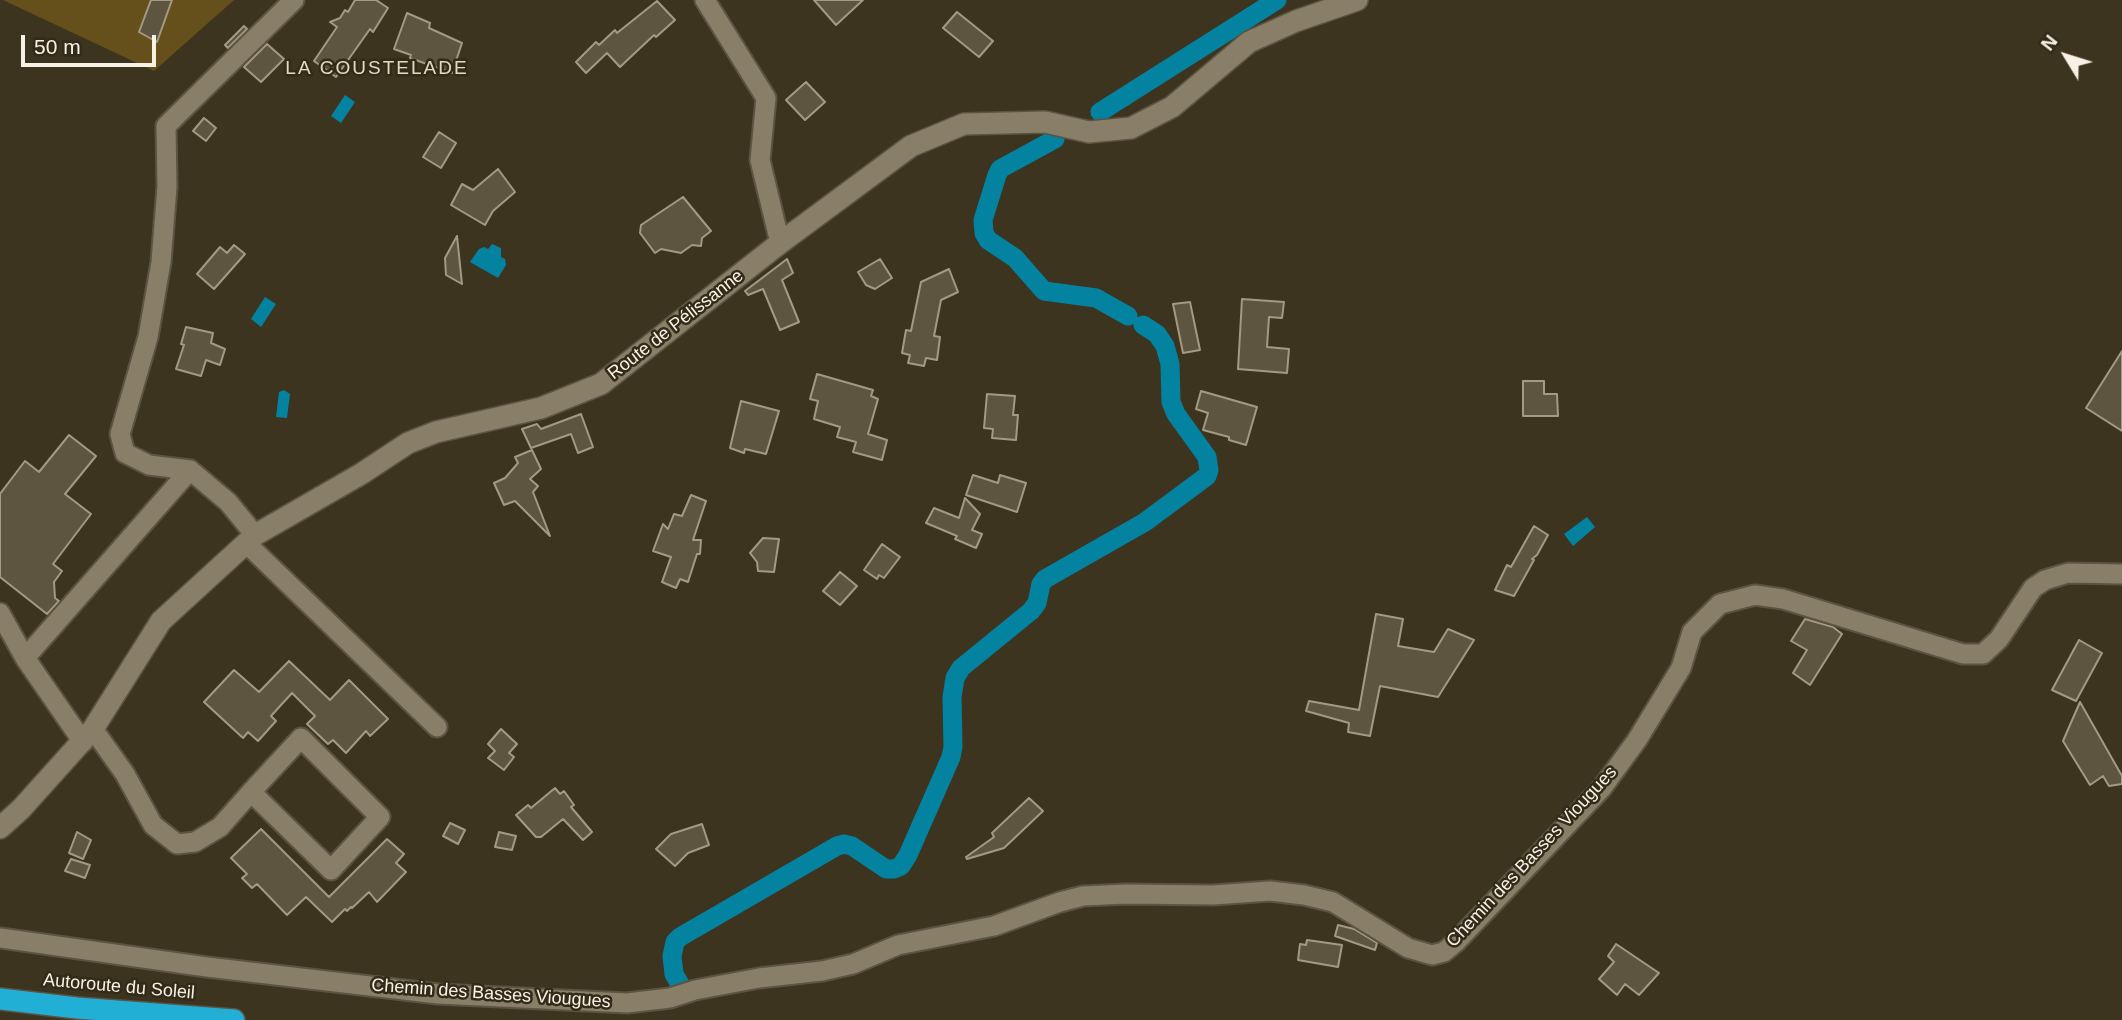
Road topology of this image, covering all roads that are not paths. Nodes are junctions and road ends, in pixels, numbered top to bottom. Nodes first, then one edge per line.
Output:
1 (294, 0) edge
2 (705, 0) edge
3 (1357, 0) edge
4 (780, 243) junction
5 (190, 470) junction
6 (251, 539) junction
7 (2122, 574) edge
8 (0, 613) edge
9 (25, 658) junction
10 (437, 727) dead end
11 (88, 736) junction
12 (251, 792) junction
13 (0, 828) edge
14 (0, 938) edge
15 (0, 999) edge
16 (234, 1020) edge

1 - 5 street
2 - 4 street
3 - 4 street, Route de Pélissanne
4 - 6 street, Route de Pélissanne
5 - 6 street
5 - 9 street
6 - 10 street
6 - 11 street, Route de Pélissanne
7 - 14 street, Chemin des Basses Viougues
8 - 9 street
9 - 11 street
11 - 12 street
11 - 13 street, Route de Pélissanne
12 - 12 street
15 - 16 highway, Autoroute du Soleil

